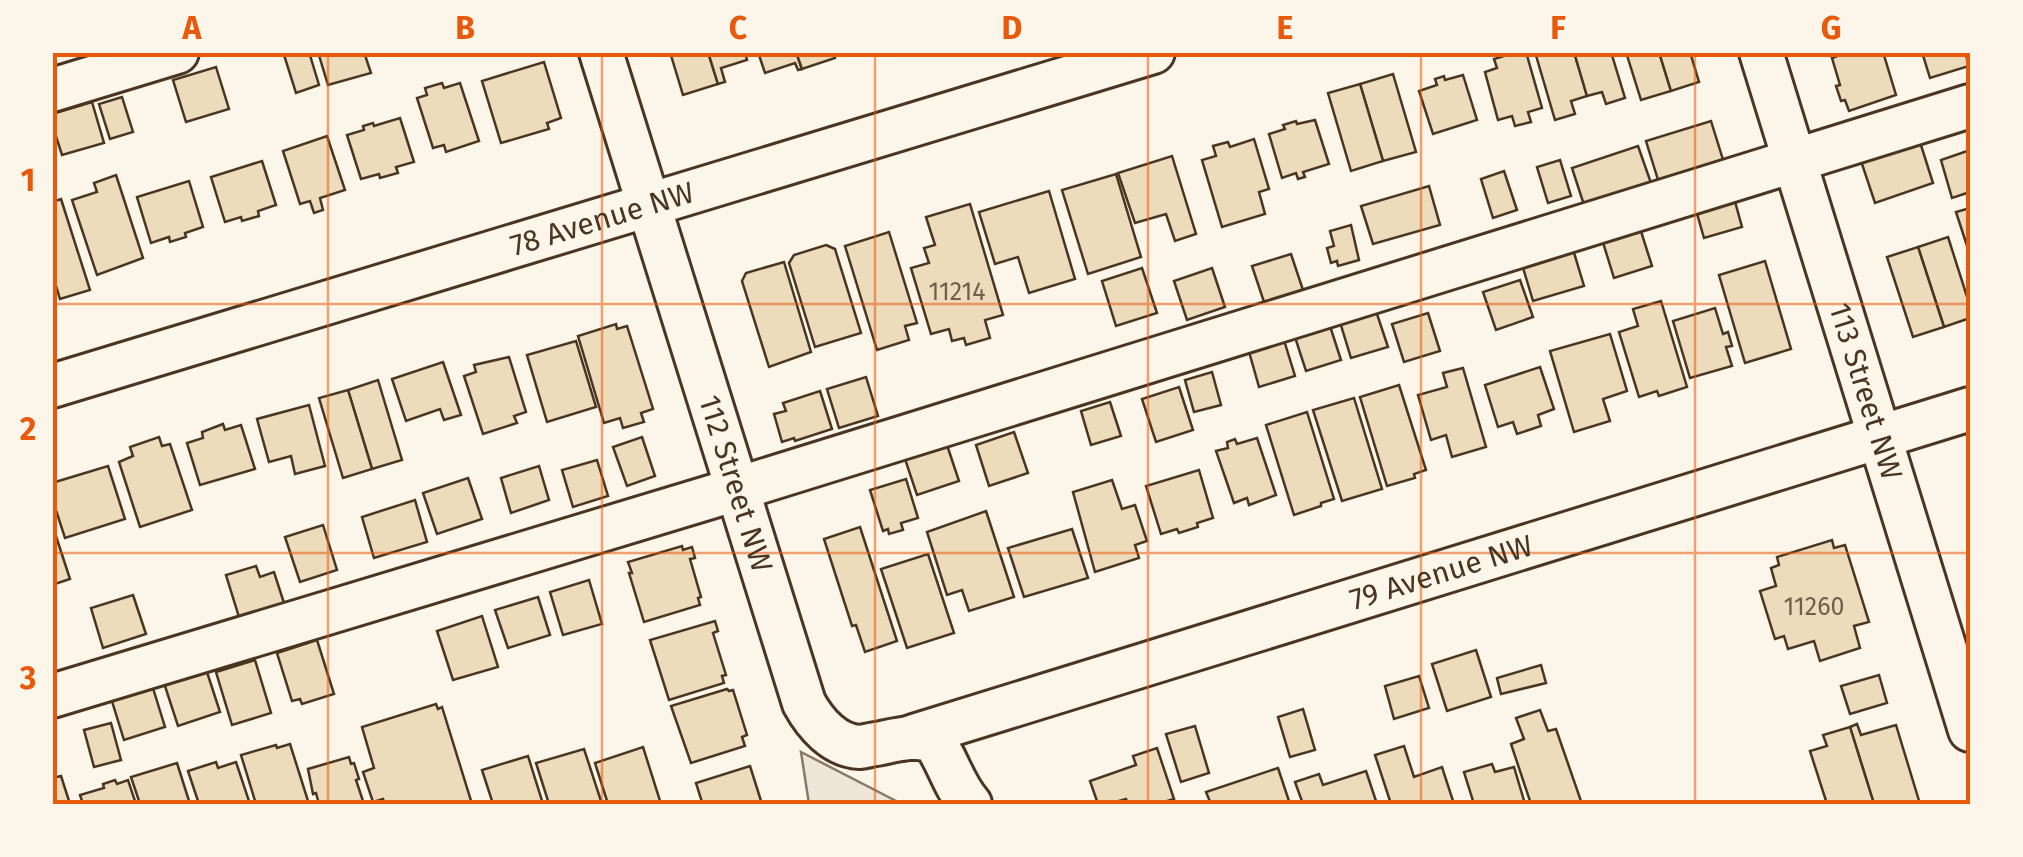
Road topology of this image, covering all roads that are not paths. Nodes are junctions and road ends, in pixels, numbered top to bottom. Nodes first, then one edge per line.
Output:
1 (177, 52) edge
2 (601, 52) edge
3 (1153, 52) edge
4 (1761, 52) edge
5 (52, 90) edge
6 (1970, 106) edge
7 (1794, 160) junction
8 (649, 206) junction
9 (52, 386) edge
10 (1970, 409) edge
11 (1880, 437) junction
12 (736, 489) junction
13 (52, 696) edge
14 (1969, 722) edge
15 (914, 736) junction
16 (970, 804) edge

1 - 5 street
2 - 8 street, 112 Street NW
3 - 8 street, 78 Avenue NW
4 - 7 street, 113 Street NW
6 - 7 street
7 - 11 street, 113 Street NW
7 - 12 street
8 - 9 street, 78 Avenue NW
8 - 12 street, 112 Street NW
10 - 11 street, 79 Avenue NW
11 - 14 street, 113 Street NW
11 - 15 street, 79 Avenue NW
12 - 13 street
12 - 15 street, 112 Street NW
15 - 16 street

